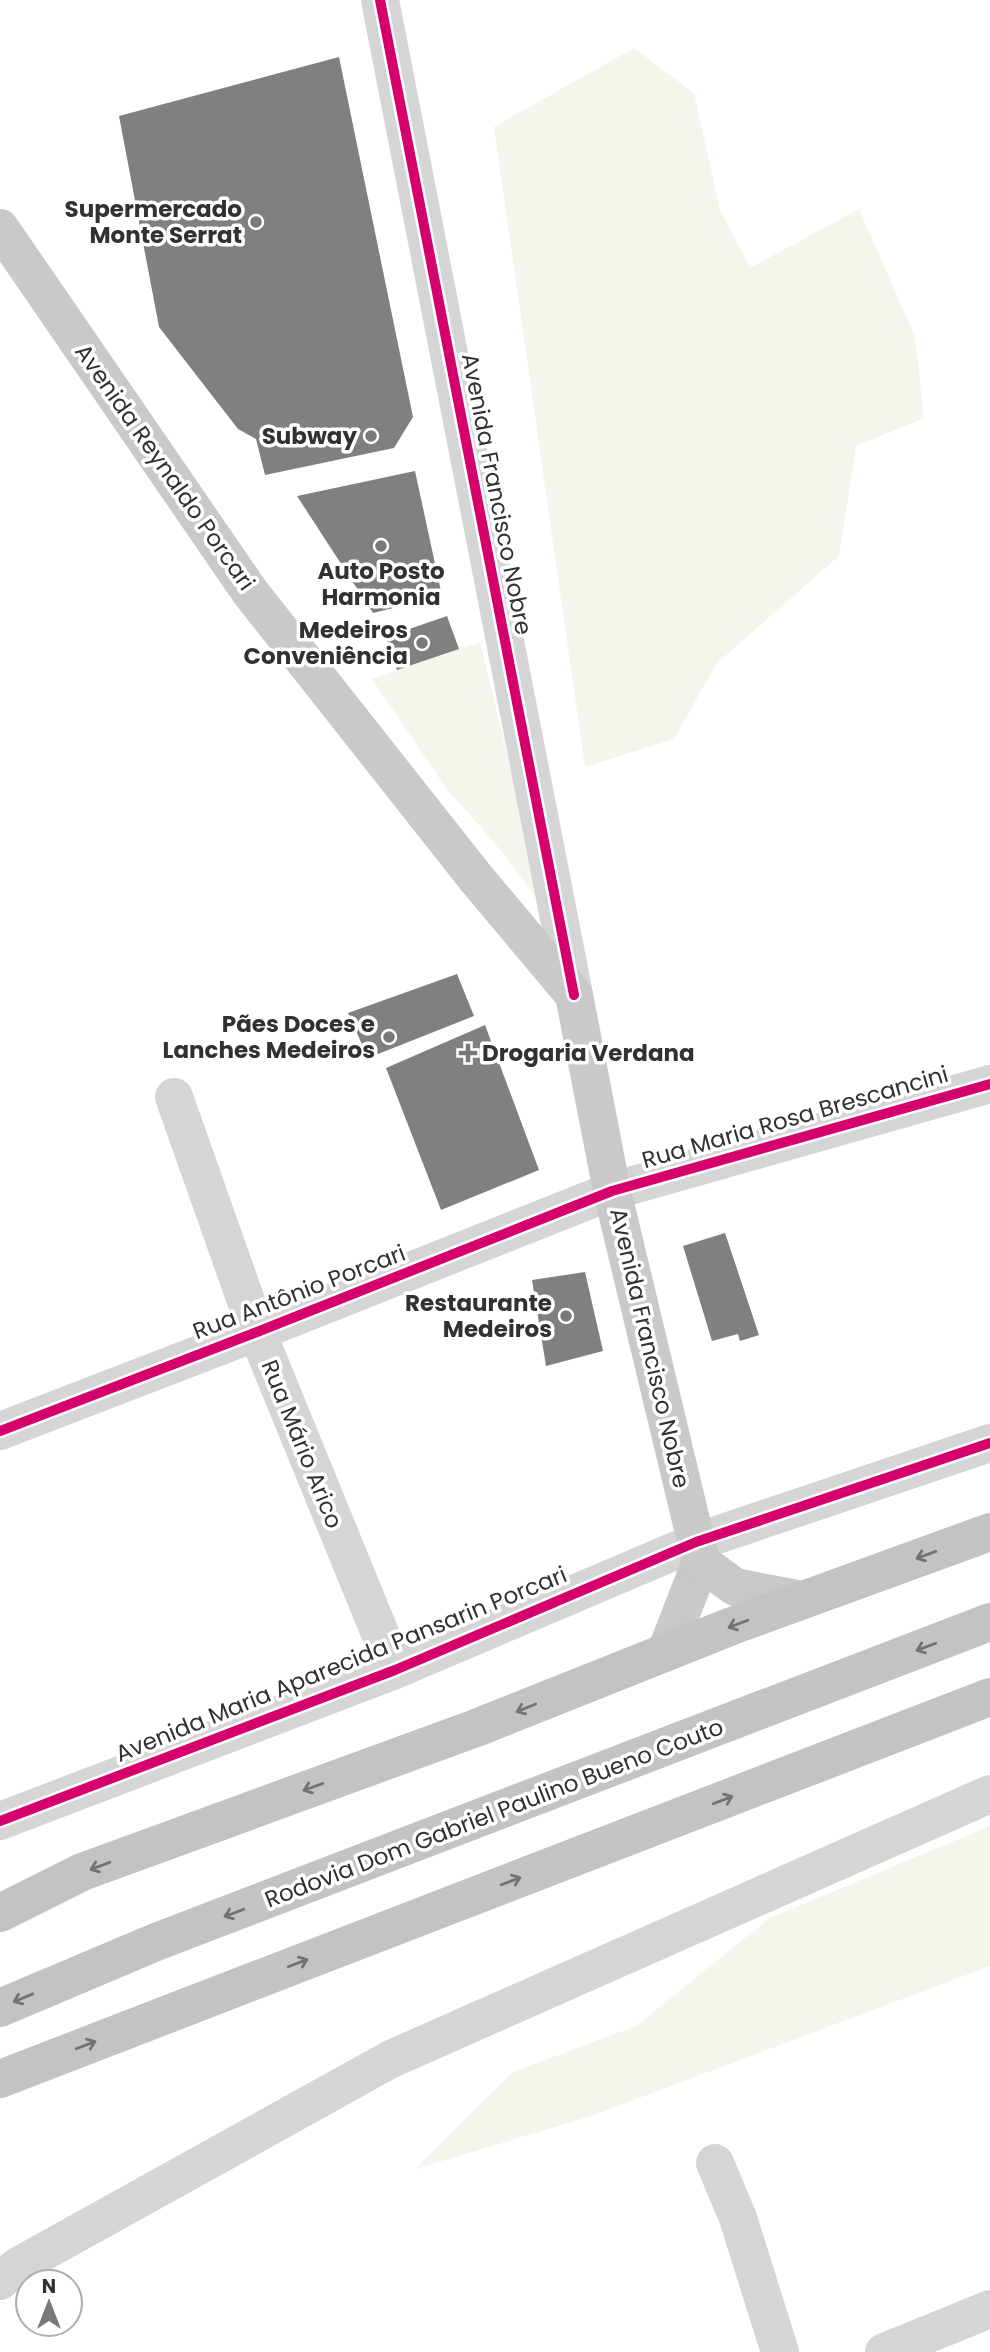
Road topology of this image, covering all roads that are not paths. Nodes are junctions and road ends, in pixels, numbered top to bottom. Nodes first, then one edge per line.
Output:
1 (380, 0) edge
2 (0, 228) edge
3 (553, 886) junction
4 (515, 924) junction
5 (574, 995) junction
6 (990, 1084) edge
7 (174, 1097) dead end
8 (612, 1191) junction
9 (257, 1332) junction
10 (0, 1431) edge
11 (990, 1443) edge
12 (990, 1532) edge
13 (698, 1552) junction
14 (802, 1600) junction
15 (990, 1622) edge
16 (666, 1652) junction
17 (395, 1670) junction
18 (990, 1697) edge
19 (990, 1794) edge
20 (0, 1821) edge
21 (0, 1913) edge
22 (0, 2008) edge
23 (0, 2079) edge
24 (715, 2163) dead end
25 (0, 2281) edge
26 (990, 2309) edge
27 (780, 2352) edge
28 (884, 2352) edge

1 - 3 street, Avenida Francisco Nobre
2 - 4 main road, Avenida Reynaldo Porcari
3 - 4 street
3 - 5 street, Avenida Francisco Nobre
4 - 5 main road, Avenida Reynaldo Porcari
5 - 8 main road, Avenida Francisco Nobre
6 - 8 street, Rua Maria Rosa Brescancini
7 - 9 street, Rua Mário Arico
8 - 9 street, Rua Antônio Porcari
8 - 13 main road, Avenida Francisco Nobre
9 - 10 street, Rua Antônio Porcari
9 - 17 street, Rua Mário Arico
11 - 13 street, Avenida Maria Aparecida Pansarin Porcari
12 -> 14 highway
13 - 14 main road
13 - 16 main road
13 - 17 street, Avenida Maria Aparecida Pansarin Porcari
14 -> 16 highway
15 -> 22 highway, Rodovia Dom Gabriel Paulino Bueno Couto
16 -> 21 highway
17 - 20 street, Avenida Maria Aparecida Pansarin Porcari
23 -> 18 highway
19 - 25 street
24 - 27 street
26 - 28 street

